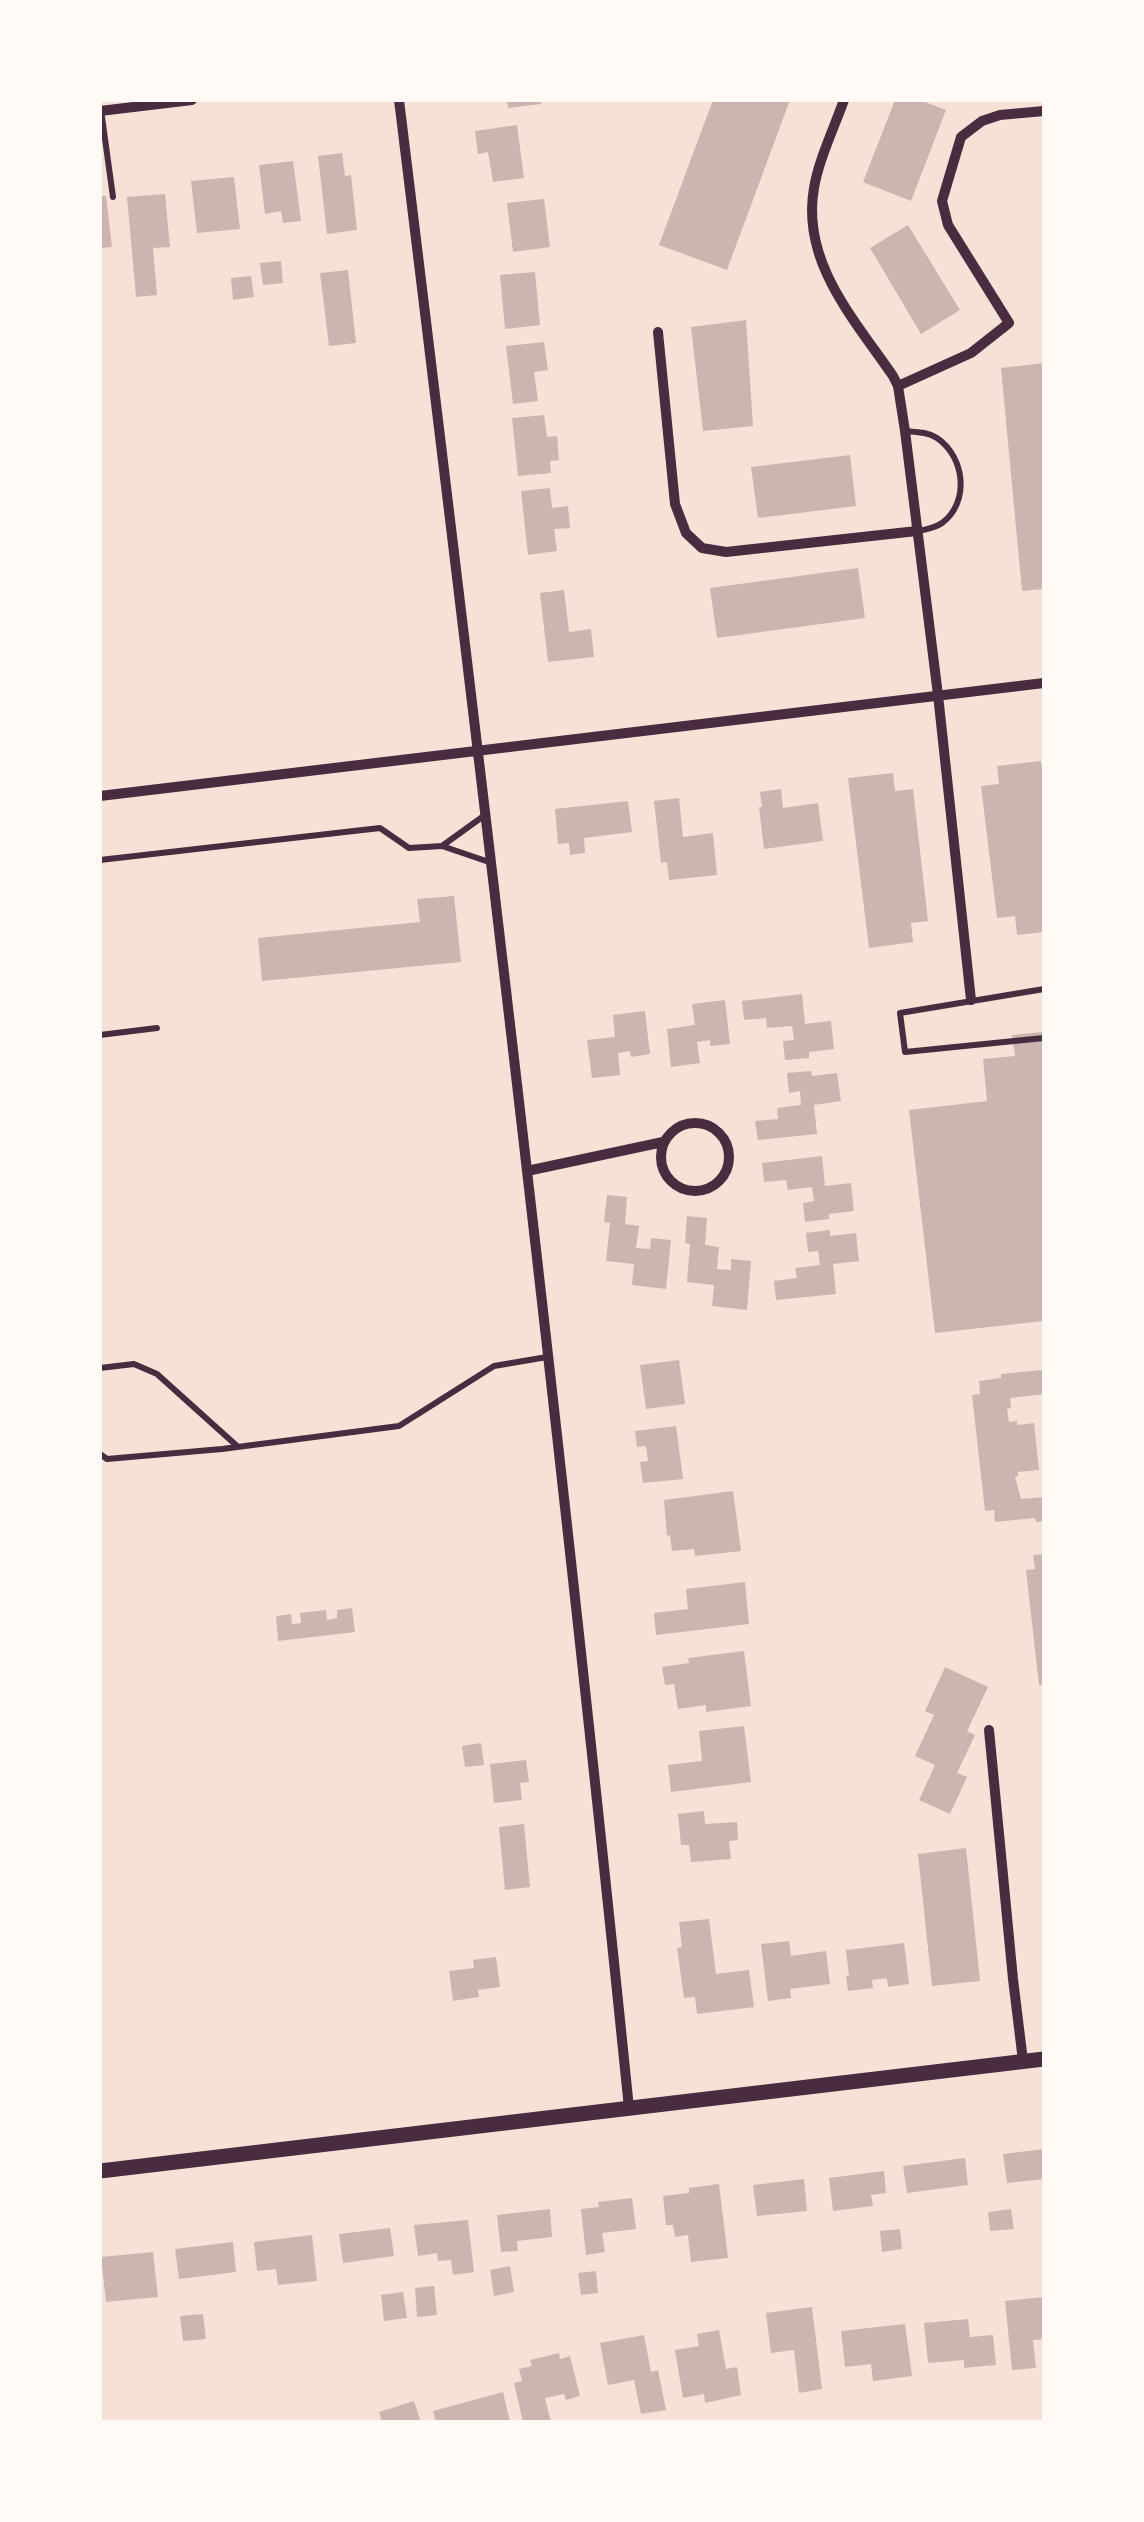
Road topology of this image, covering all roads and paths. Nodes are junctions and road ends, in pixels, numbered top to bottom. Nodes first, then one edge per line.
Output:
1 (192, 100) edge
2 (399, 100) edge
3 (844, 100) edge
4 (101, 110) edge
5 (1044, 111) edge
6 (113, 196) dead end
7 (658, 332) dead end
8 (898, 386) junction
9 (905, 432) junction
10 (918, 531) junction
11 (1044, 683) edge
12 (938, 695) junction
13 (479, 750) junction
14 (100, 796) edge
15 (486, 815) junction
16 (442, 846) junction
17 (100, 860) edge
18 (492, 863) junction
19 (1044, 990) edge
20 (971, 1000) junction
21 (157, 1028) dead end
22 (100, 1034) edge
23 (1044, 1038) edge
24 (663, 1142) junction
25 (528, 1172) junction
26 (548, 1356) junction
27 (100, 1368) edge
28 (238, 1447) junction
29 (100, 1454) edge
30 (988, 1730) dead end
31 (1044, 2058) edge
32 (1023, 2061) junction
33 (629, 2108) junction
34 (100, 2172) edge

1 - 4 street
2 - 13 street
3 - 8 street
4 - 6 lane
5 - 8 street
7 - 10 street
8 - 9 street
9 - 10 street
9 - 10 lane
10 - 12 street
11 - 12 street
12 - 13 street
12 - 20 street
13 - 14 street
13 - 15 street
15 - 16 lane
15 - 18 street
16 - 17 lane
16 - 18 lane
18 - 25 street
19 - 20 lane
20 - 23 lane
21 - 22 lane
24 - 24 street
24 - 25 street
25 - 26 street
26 - 28 lane
26 - 33 street
27 - 28 lane
28 - 29 lane
30 - 32 street
31 - 32 street
32 - 33 street
33 - 34 street

